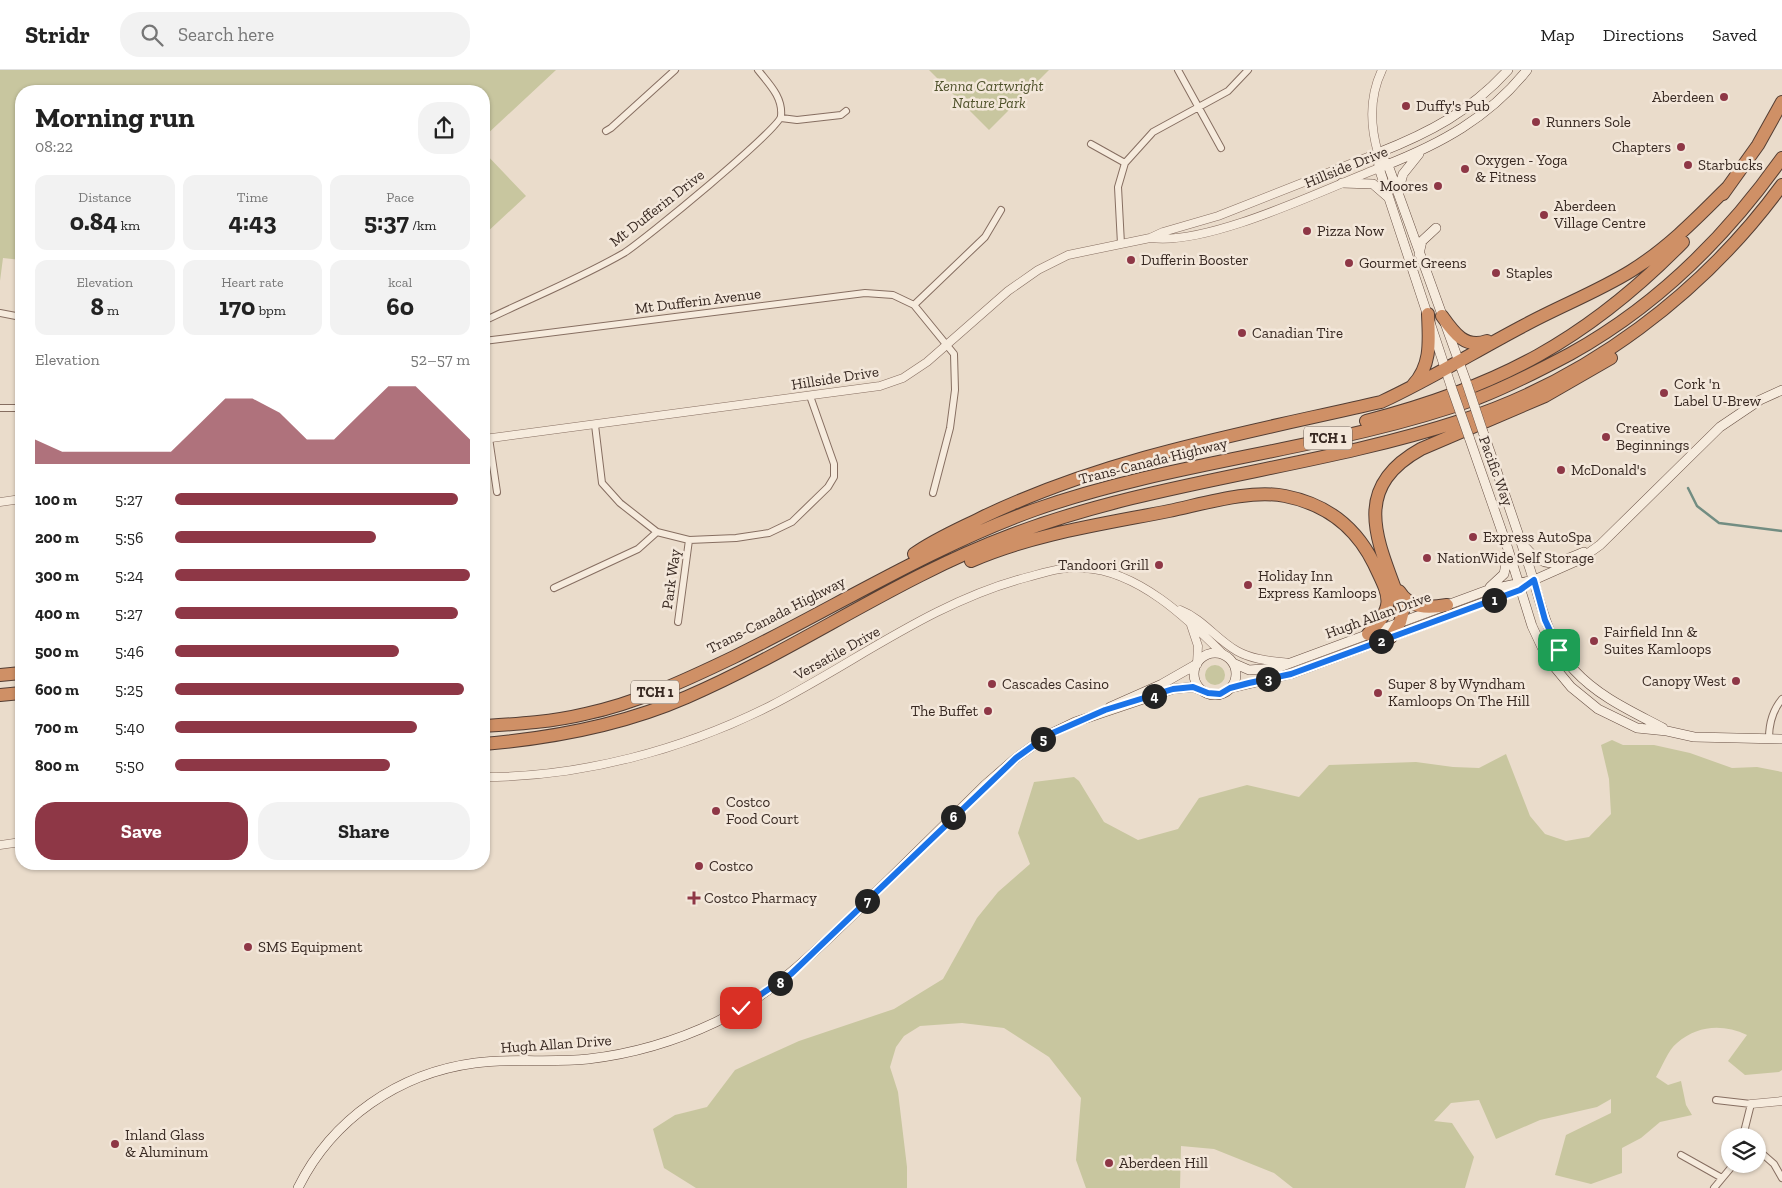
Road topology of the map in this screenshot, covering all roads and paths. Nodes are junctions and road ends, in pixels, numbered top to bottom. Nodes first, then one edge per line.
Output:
1 (675, 70) edge
2 (758, 70) edge
3 (1178, 70) edge
4 (1248, 70) edge
5 (1382, 70) edge
6 (1508, 70) edge
7 (1527, 70) edge
8 (1782, 102) edge
9 (1198, 109) junction
10 (846, 111) dead end
11 (781, 118) junction
12 (606, 130) dead end
13 (1091, 144) dead end
14 (1221, 148) dead end
15 (1423, 150) junction
16 (1378, 153) junction
17 (1782, 158) edge
18 (1125, 163) junction
19 (1383, 166) junction
20 (1342, 183) junction
21 (1782, 185) edge
22 (1728, 187) junction
23 (1394, 197) junction
24 (1002, 210) dead end
25 (1408, 222) junction
26 (1150, 238) junction
27 (1121, 244) junction
28 (1419, 255) junction
29 (914, 305) junction
30 (0, 313) edge
31 (1428, 314) junction
32 (15, 316) edge
33 (1442, 316) junction
34 (490, 318) edge
35 (1649, 321) junction
36 (1526, 324) junction
37 (490, 340) edge
38 (947, 345) junction
39 (1458, 361) junction
40 (1446, 369) junction
41 (1407, 390) junction
42 (1782, 390) edge
43 (810, 396) junction
44 (0, 408) edge
45 (15, 408) edge
46 (595, 424) junction
47 (490, 437) edge
48 (1322, 439) junction
49 (490, 458) edge
50 (497, 492) dead end
51 (933, 493) dead end
52 (15, 500) edge
53 (0, 502) edge
54 (657, 532) junction
55 (689, 540) junction
56 (1522, 543) junction
57 (1600, 545) junction
58 (1508, 549) junction
59 (1534, 580) junction
60 (910, 583) junction
61 (1393, 583) junction
62 (1519, 586) junction
63 (554, 588) dead end
64 (865, 588) junction
65 (1488, 590) junction
66 (1446, 605) junction
67 (1173, 608) junction
68 (1189, 621) junction
69 (678, 622) dead end
70 (1400, 622) junction
71 (1368, 634) junction
72 (1391, 637) junction
73 (1223, 654) junction
74 (1233, 663) junction
75 (1290, 663) junction
76 (1197, 664) junction
77 (15, 674) edge
78 (0, 675) edge
79 (1230, 688) junction
80 (1203, 690) junction
81 (15, 694) edge
82 (0, 695) edge
83 (1606, 697) junction
84 (1782, 699) edge
85 (1598, 709) junction
86 (1105, 710) junction
87 (490, 726) edge
88 (1667, 731) junction
89 (1769, 738) junction
90 (1782, 739) edge
91 (490, 743) edge
92 (490, 777) edge
93 (15, 843) edge
94 (0, 845) edge
95 (1716, 1100) dead end
96 (1782, 1101) edge
97 (1750, 1104) junction
98 (1745, 1128) edge
99 (1681, 1155) dead end
100 (1766, 1157) edge
101 (1726, 1173) edge
102 (1722, 1178) junction
103 (1782, 1178) edge
104 (298, 1188) edge
105 (1714, 1188) edge

1 - 12 street
2 - 11 street
3 - 9 street
4 - 9 street
5 - 16 street, Pacific Way
6 - 16 main road, Hillside Drive
7 - 15 main road, Hillside Drive
8 - 22 highway
9 - 14 street
9 - 18 street
10 - 11 street
11 - 34 street, Mt Dufferin Drive
13 - 18 street
15 - 19 main road, Hillside Drive
15 - 23 main road
16 - 19 main road, Pacific Way
16 - 26 street, Hillside Drive
17 - 48 highway, Trans-Canada Highway / TCH 1
18 - 27 street
19 - 20 street, Hillside Drive
19 - 23 main road, Pacific Way
20 - 23 main road
20 - 26 street, Hillside Drive
21 - 35 highway, Trans-Canada Highway / TCH 1
22 - 36 highway
22 - 48 highway
23 - 25 main road, Pacific Way
23 - 31 main road, Pacific Way
24 - 29 street
25 - 28 main road, Pacific Way
25 - 28 main road
26 - 27 street, Hillside Drive
27 - 38 street, Hillside Drive
28 - 33 main road, Pacific Way
29 - 37 street, Mt Dufferin Avenue
29 - 38 street
30 - 32 street
31 - 40 main road, Pacific Way
31 - 41 highway
33 - 36 highway
33 - 39 main road, Pacific Way
35 - 60 highway, Trans-Canada Highway / TCH 1
35 - 61 highway
36 - 39 highway
38 - 43 street, Hillside Drive
38 - 51 street
39 - 40 highway
39 - 56 main road, Pacific Way, bridge
40 - 41 highway
40 - 58 main road, Pacific Way, bridge
41 - 64 highway
42 - 57 main road, Hugh Allan Drive
43 - 46 street, Hillside Drive
43 - 55 street
44 - 45 street
46 - 47 street, Hillside Drive
46 - 54 street
48 - 64 highway, Trans-Canada Highway / TCH 1
49 - 50 street
52 - 53 street
54 - 55 street
54 - 63 street
55 - 69 street, Park Way
56 - 57 main road
56 - 59 main road, Pacific Way
57 - 59 main road, Hugh Allan Drive
58 - 62 main road, Pacific Way
58 - 65 main road
59 - 62 main road, Hugh Allan Drive
59 - 83 main road, Pacific Way
60 - 71 highway
60 - 91 highway, Trans-Canada Highway / TCH 1
61 - 66 highway
61 - 70 highway
62 - 65 main road, Hugh Allan Drive
62 - 72 main road, Hugh Allan Drive
62 - 85 main road, Pacific Way
64 - 87 highway, Trans-Canada Highway / TCH 1
65 - 66 main road, Hugh Allan Drive
66 - 70 main road, Hugh Allan Drive
67 - 68 street, Versatile Drive
67 - 75 street
67 - 92 street, Versatile Drive
68 - 73 street, Versatile Drive
68 - 76 street
70 - 71 main road, Hugh Allan Drive
70 - 72 highway
71 - 75 main road, Hugh Allan Drive
72 - 79 main road, Hugh Allan Drive
73 - 74 main road
73 - 76 main road
74 - 75 main road, Hugh Allan Drive
74 - 79 main road
76 - 80 main road
76 - 86 main road, Hugh Allan Drive
77 - 78 highway
79 - 80 main road
80 - 86 main road, Hugh Allan Drive
81 - 82 highway
83 - 85 main road
83 - 88 main road, Pacific Way
84 - 89 street
85 - 88 main road, Pacific Way
86 - 104 main road, Hugh Allan Drive
88 - 89 main road, Pacific Way
89 - 90 main road, Pacific Way
93 - 94 street
95 - 97 street
96 - 97 street
97 - 98 street
99 - 102 street
100 - 103 street
101 - 102 street
102 - 105 street

